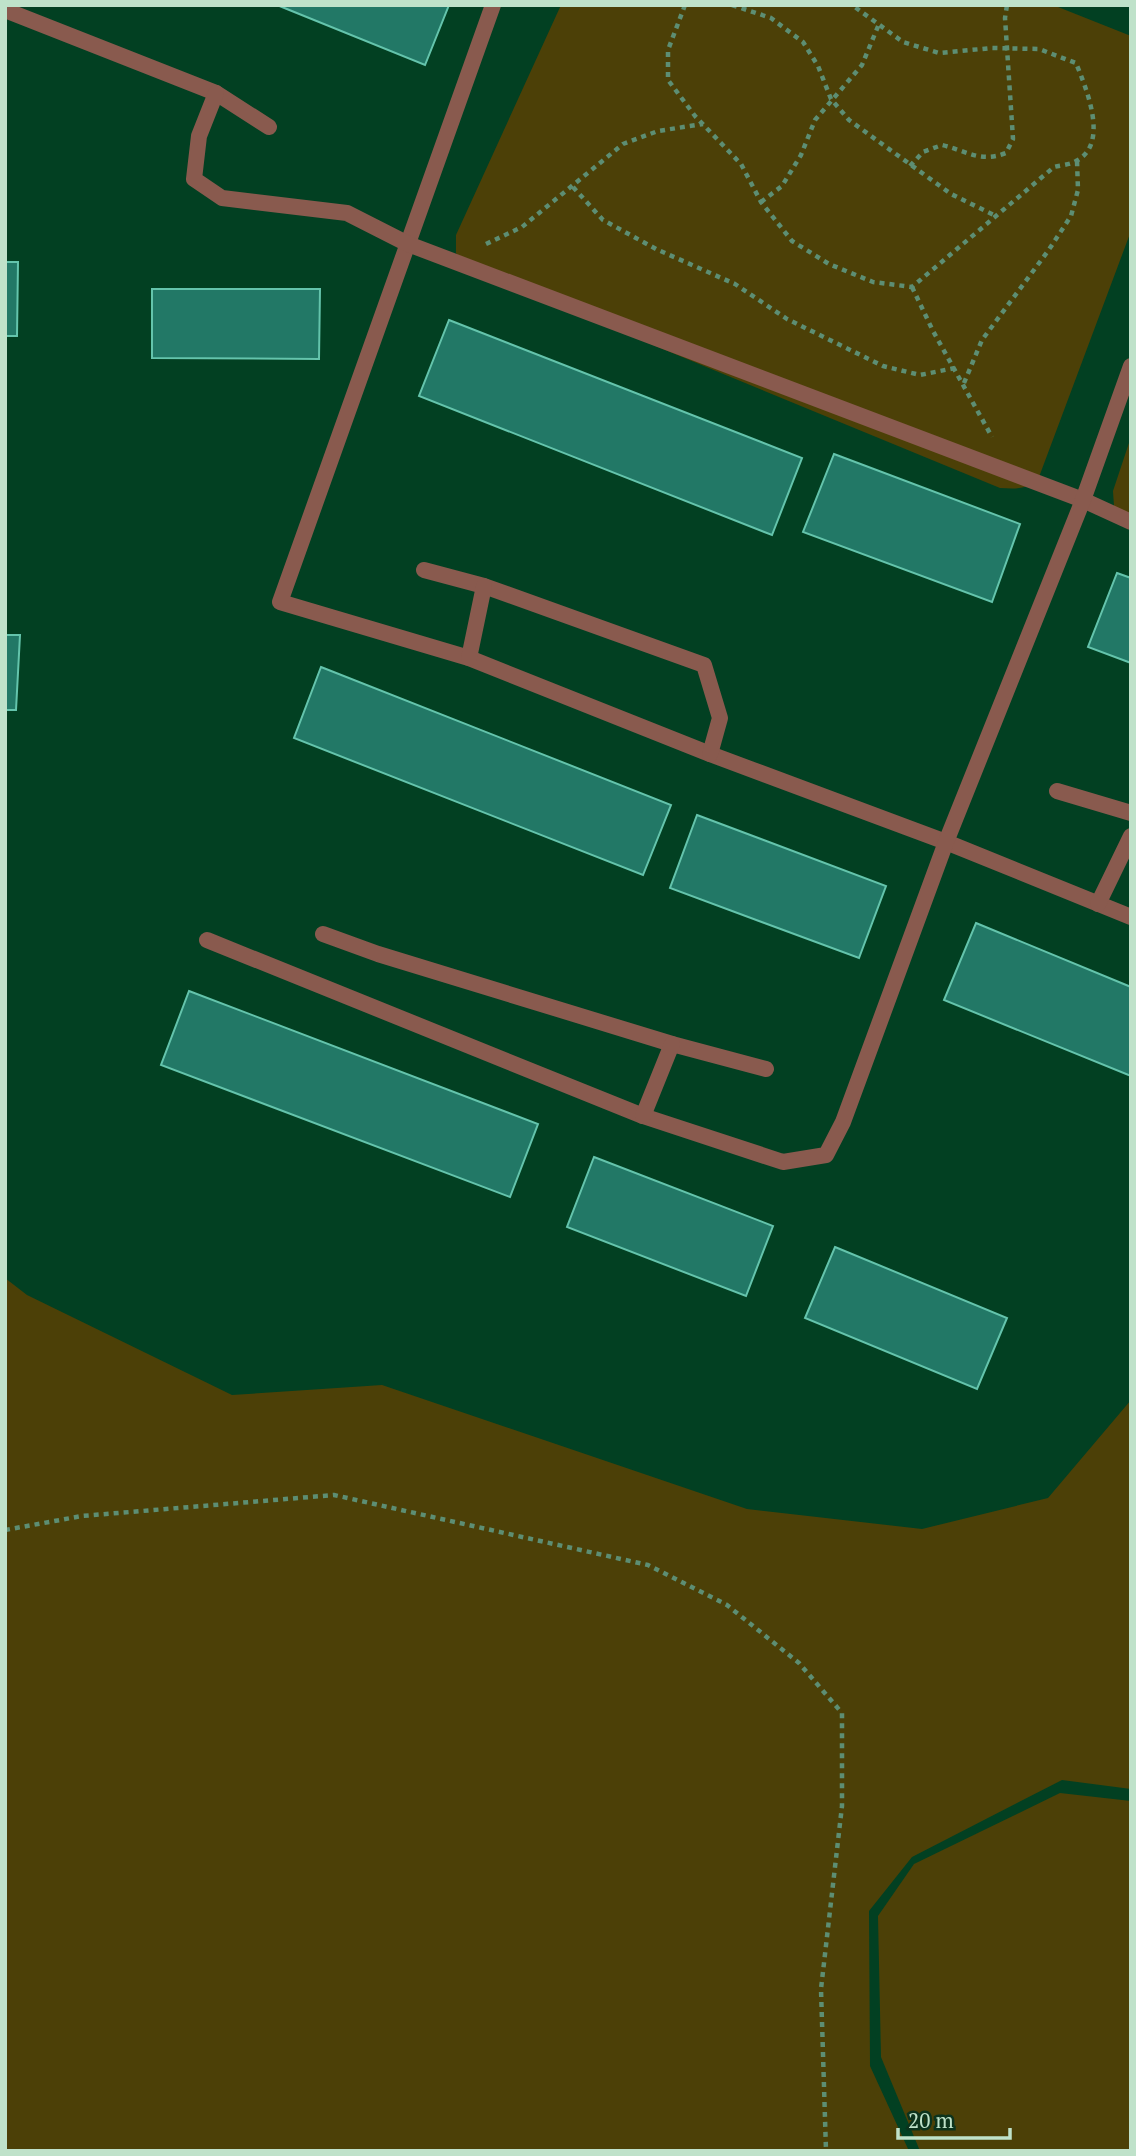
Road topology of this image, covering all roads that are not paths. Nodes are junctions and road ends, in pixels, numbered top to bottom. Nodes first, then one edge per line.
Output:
1 (493, 5) edge
2 (5, 10) edge
3 (216, 93) junction
4 (269, 127) dead end
5 (408, 244) junction
6 (1131, 366) edge
7 (1083, 500) junction
8 (1131, 522) edge
9 (424, 570) dead end
10 (484, 586) junction
11 (469, 658) junction
12 (710, 754) junction
13 (1057, 791) dead end
14 (1131, 813) edge
15 (1131, 836) edge
16 (946, 842) junction
17 (1098, 904) junction
18 (1131, 917) edge
19 (323, 934) dead end
20 (207, 940) dead end
21 (673, 1044) junction
22 (766, 1069) dead end
23 (643, 1116) junction

1 - 5 lane
2 - 3 lane
3 - 4 lane
3 - 5 lane
5 - 7 lane
5 - 11 lane
6 - 7 lane
7 - 8 lane
7 - 16 lane
9 - 10 lane
10 - 11 lane
10 - 12 lane
11 - 12 lane
12 - 16 lane
13 - 14 lane
15 - 17 lane
16 - 17 lane
16 - 23 lane
17 - 18 lane
19 - 21 lane
20 - 23 lane
21 - 22 lane
21 - 23 lane

